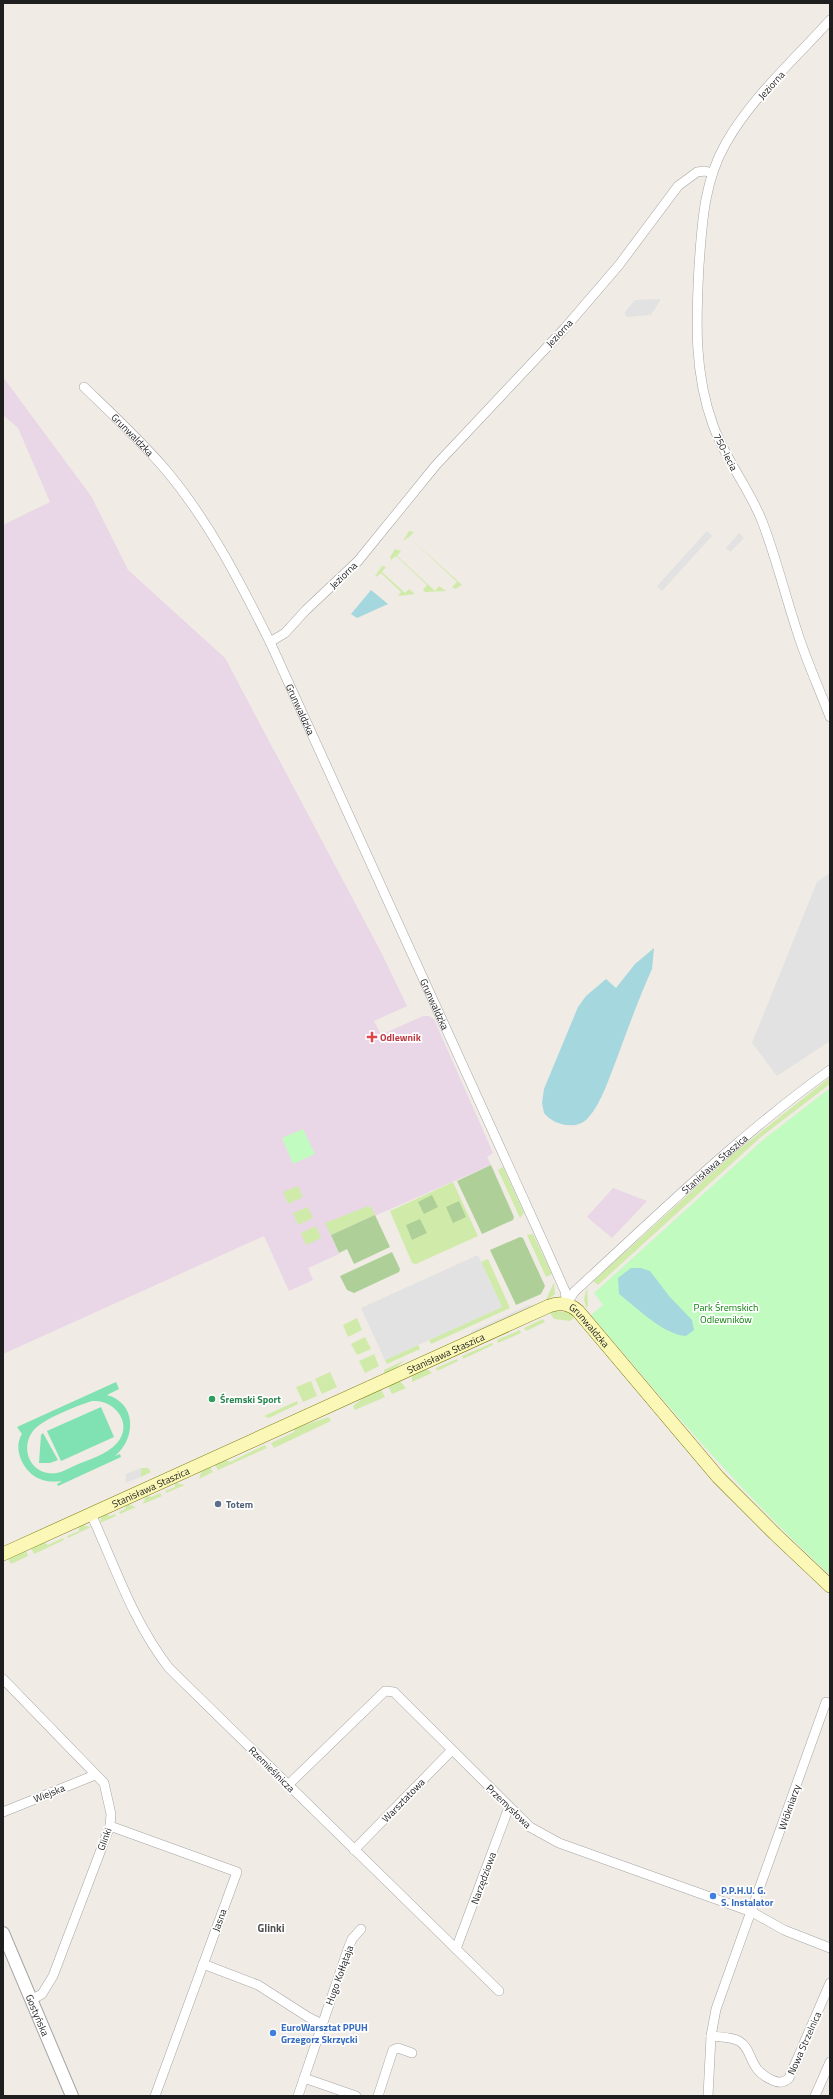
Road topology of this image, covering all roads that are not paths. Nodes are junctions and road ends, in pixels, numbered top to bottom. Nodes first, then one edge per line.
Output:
1 (830, 20) edge
2 (712, 173) junction
3 (84, 387) dead end
4 (270, 642) junction
5 (830, 717) edge
6 (830, 1070) edge
7 (567, 1304) junction
8 (91, 1514) junction
9 (3, 1554) edge
10 (830, 1586) edge
11 (3, 1679) edge
12 (826, 1702) dead end
13 (452, 1750) junction
14 (95, 1775) junction
15 (288, 1785) junction
16 (509, 1807) junction
17 (3, 1812) edge
18 (110, 1826) junction
19 (354, 1850) junction
20 (752, 1912) junction
21 (361, 1929) dead end
22 (3, 1933) edge
23 (830, 1948) edge
24 (456, 1949) junction
25 (203, 1964) junction
26 (830, 1983) edge
27 (499, 1991) dead end
28 (31, 2000) junction
29 (322, 2024) junction
30 (711, 2036) junction
31 (412, 2053) dead end
32 (830, 2062) edge
33 (304, 2078) junction
34 (72, 2096) edge
35 (155, 2096) edge
36 (298, 2096) edge
37 (356, 2096) edge
38 (378, 2096) edge
39 (708, 2096) edge
40 (815, 2096) edge

1 - 2 street, Jeziorna
2 - 4 street, Jeziorna
2 - 5 street, 750-lecia
3 - 4 street, Grunwaldzka
4 - 7 street, Grunwaldzka
6 - 7 street, Stanisława Staszica
7 - 8 main road, Stanisława Staszica
7 - 10 main road, Grunwaldzka
8 - 9 main road, Stanisława Staszica
8 - 15 street, Rzemieślnicza
11 - 14 street, Glinki
12 - 20 street, Włókniarzy
13 - 15 street, Przemysłowa
13 - 16 street, Przemysłowa
13 - 19 street, Warsztatowa
14 - 17 street, Wiejska
14 - 18 street, Glinki
15 - 19 street, Rzemieślnicza
16 - 20 street, Przemysłowa
16 - 24 street, Narzędziowa
18 - 25 street, Jasna
18 - 28 street, Glinki
19 - 24 street, Rzemieślnicza
20 - 23 street, Przemysłowa
20 - 30 street
21 - 29 street, Hugo Kołłątaja
22 - 28 street, Gostyńska
24 - 27 street, Rzemieślnicza
25 - 29 street
25 - 35 street, Jasna
26 - 30 street, Nowa Strzelnica
28 - 34 street, Gostyńska
29 - 33 street, Hugo Kołłątaja
30 - 39 street
31 - 38 street
32 - 40 street
33 - 36 street, Hugo Kołłątaja
33 - 37 street

